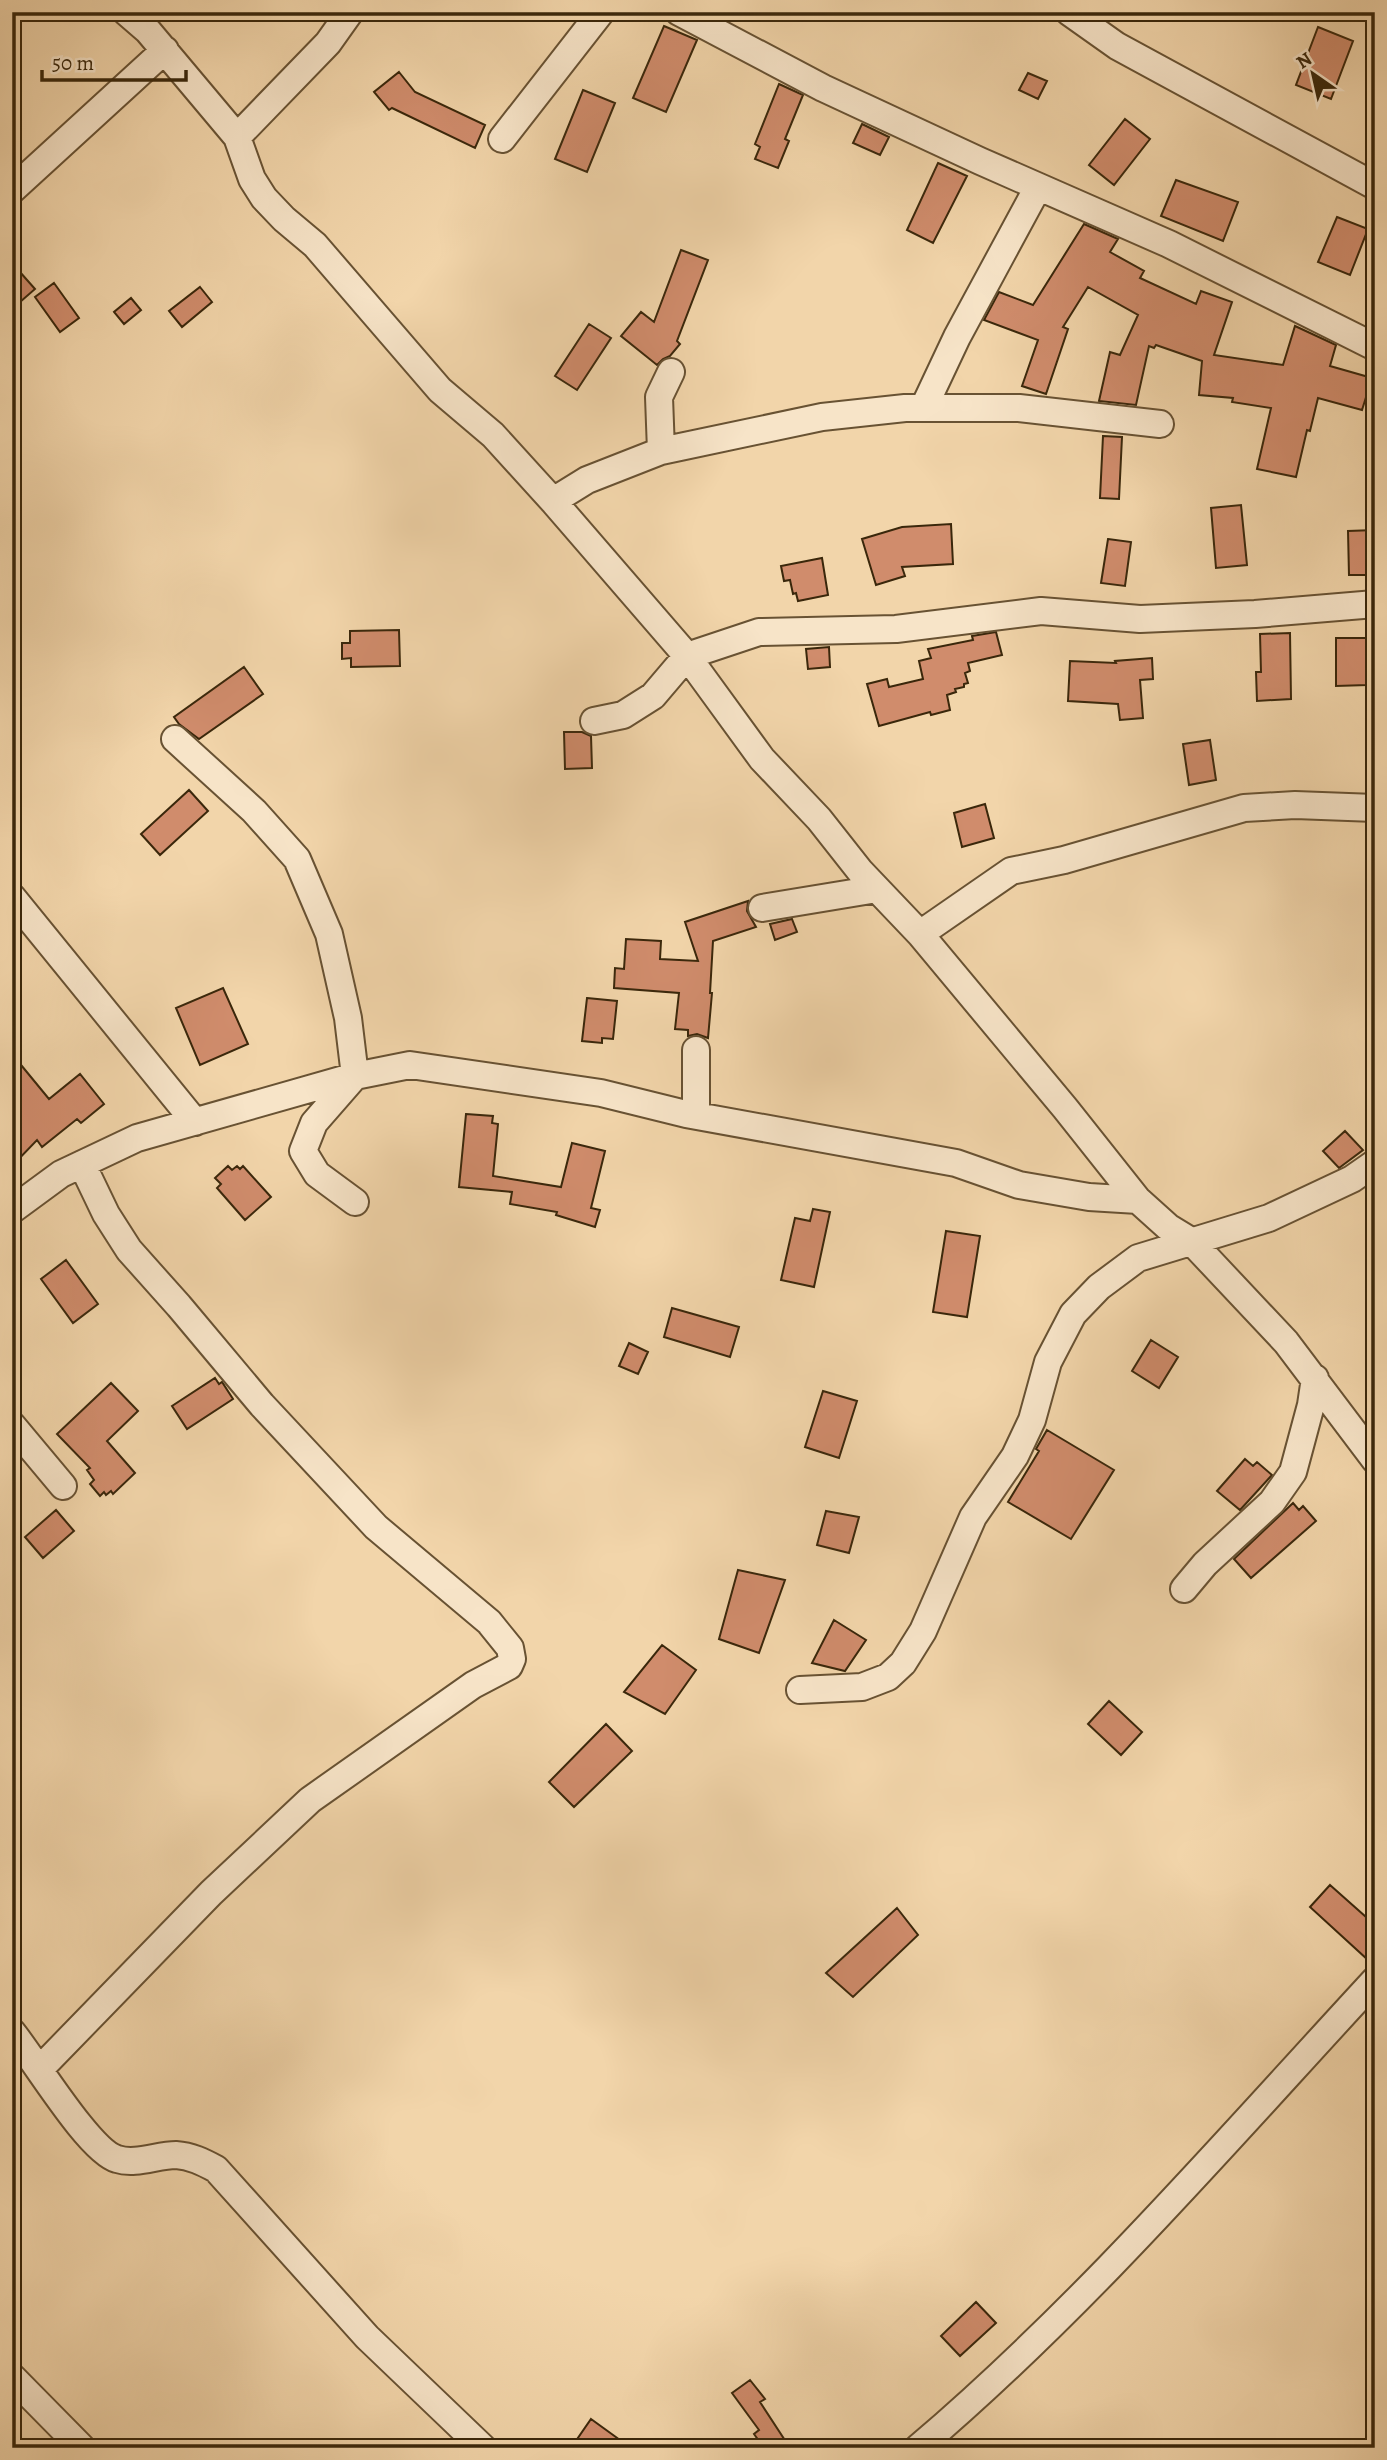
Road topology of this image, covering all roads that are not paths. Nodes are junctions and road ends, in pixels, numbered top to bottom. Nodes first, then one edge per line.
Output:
1 (126, 12) edge
2 (350, 12) edge
3 (601, 12) edge
4 (679, 12) edge
5 (1069, 12) edge
6 (165, 50) junction
7 (237, 137) junction
8 (502, 139) dead end
9 (1375, 186) edge
10 (1038, 187) junction
11 (12, 190) edge
12 (1375, 347) edge
13 (671, 372) dead end
14 (924, 407) junction
15 (1160, 424) dead end
16 (661, 451) junction
17 (554, 501) junction
18 (1375, 604) edge
19 (687, 656) junction
20 (594, 721) dead end
21 (175, 739) dead end
22 (1375, 808) edge
23 (877, 889) junction
24 (12, 897) edge
25 (762, 908) dead end
26 (920, 934) junction
27 (696, 1050) dead end
28 (355, 1076) junction
29 (696, 1115) junction
30 (195, 1122) junction
31 (1375, 1163) edge
32 (82, 1164) junction
33 (1138, 1200) junction
34 (355, 1202) dead end
35 (12, 1210) edge
36 (1191, 1241) junction
37 (1315, 1378) junction
38 (12, 1425) edge
39 (1375, 1460) edge
40 (63, 1486) dead end
41 (1184, 1589) dead end
42 (800, 1690) dead end
43 (1375, 1980) edge
44 (12, 2032) edge
45 (40, 2069) junction
46 (12, 2377) edge
47 (82, 2448) edge
48 (483, 2448) edge
49 (918, 2448) edge

1 - 6 street
2 - 7 street
3 - 8 street
4 - 10 street
5 - 9 street
6 - 7 street
6 - 11 street
7 - 17 street
10 - 12 street
10 - 14 street
13 - 16 street
14 - 15 street
14 - 16 street
16 - 17 street
17 - 19 street
18 - 19 street
19 - 20 street
19 - 23 street
21 - 28 street
22 - 26 street
23 - 25 street
23 - 26 street
24 - 30 street
26 - 33 street
27 - 29 street
28 - 29 street
28 - 30 street
28 - 34 street
29 - 33 street
30 - 32 street
31 - 36 street
32 - 35 street
32 - 45 street
33 - 36 street
36 - 37 street
36 - 42 street
37 - 39 street
37 - 41 street
38 - 40 street
43 - 49 street
44 - 45 street
45 - 48 street
46 - 47 street

